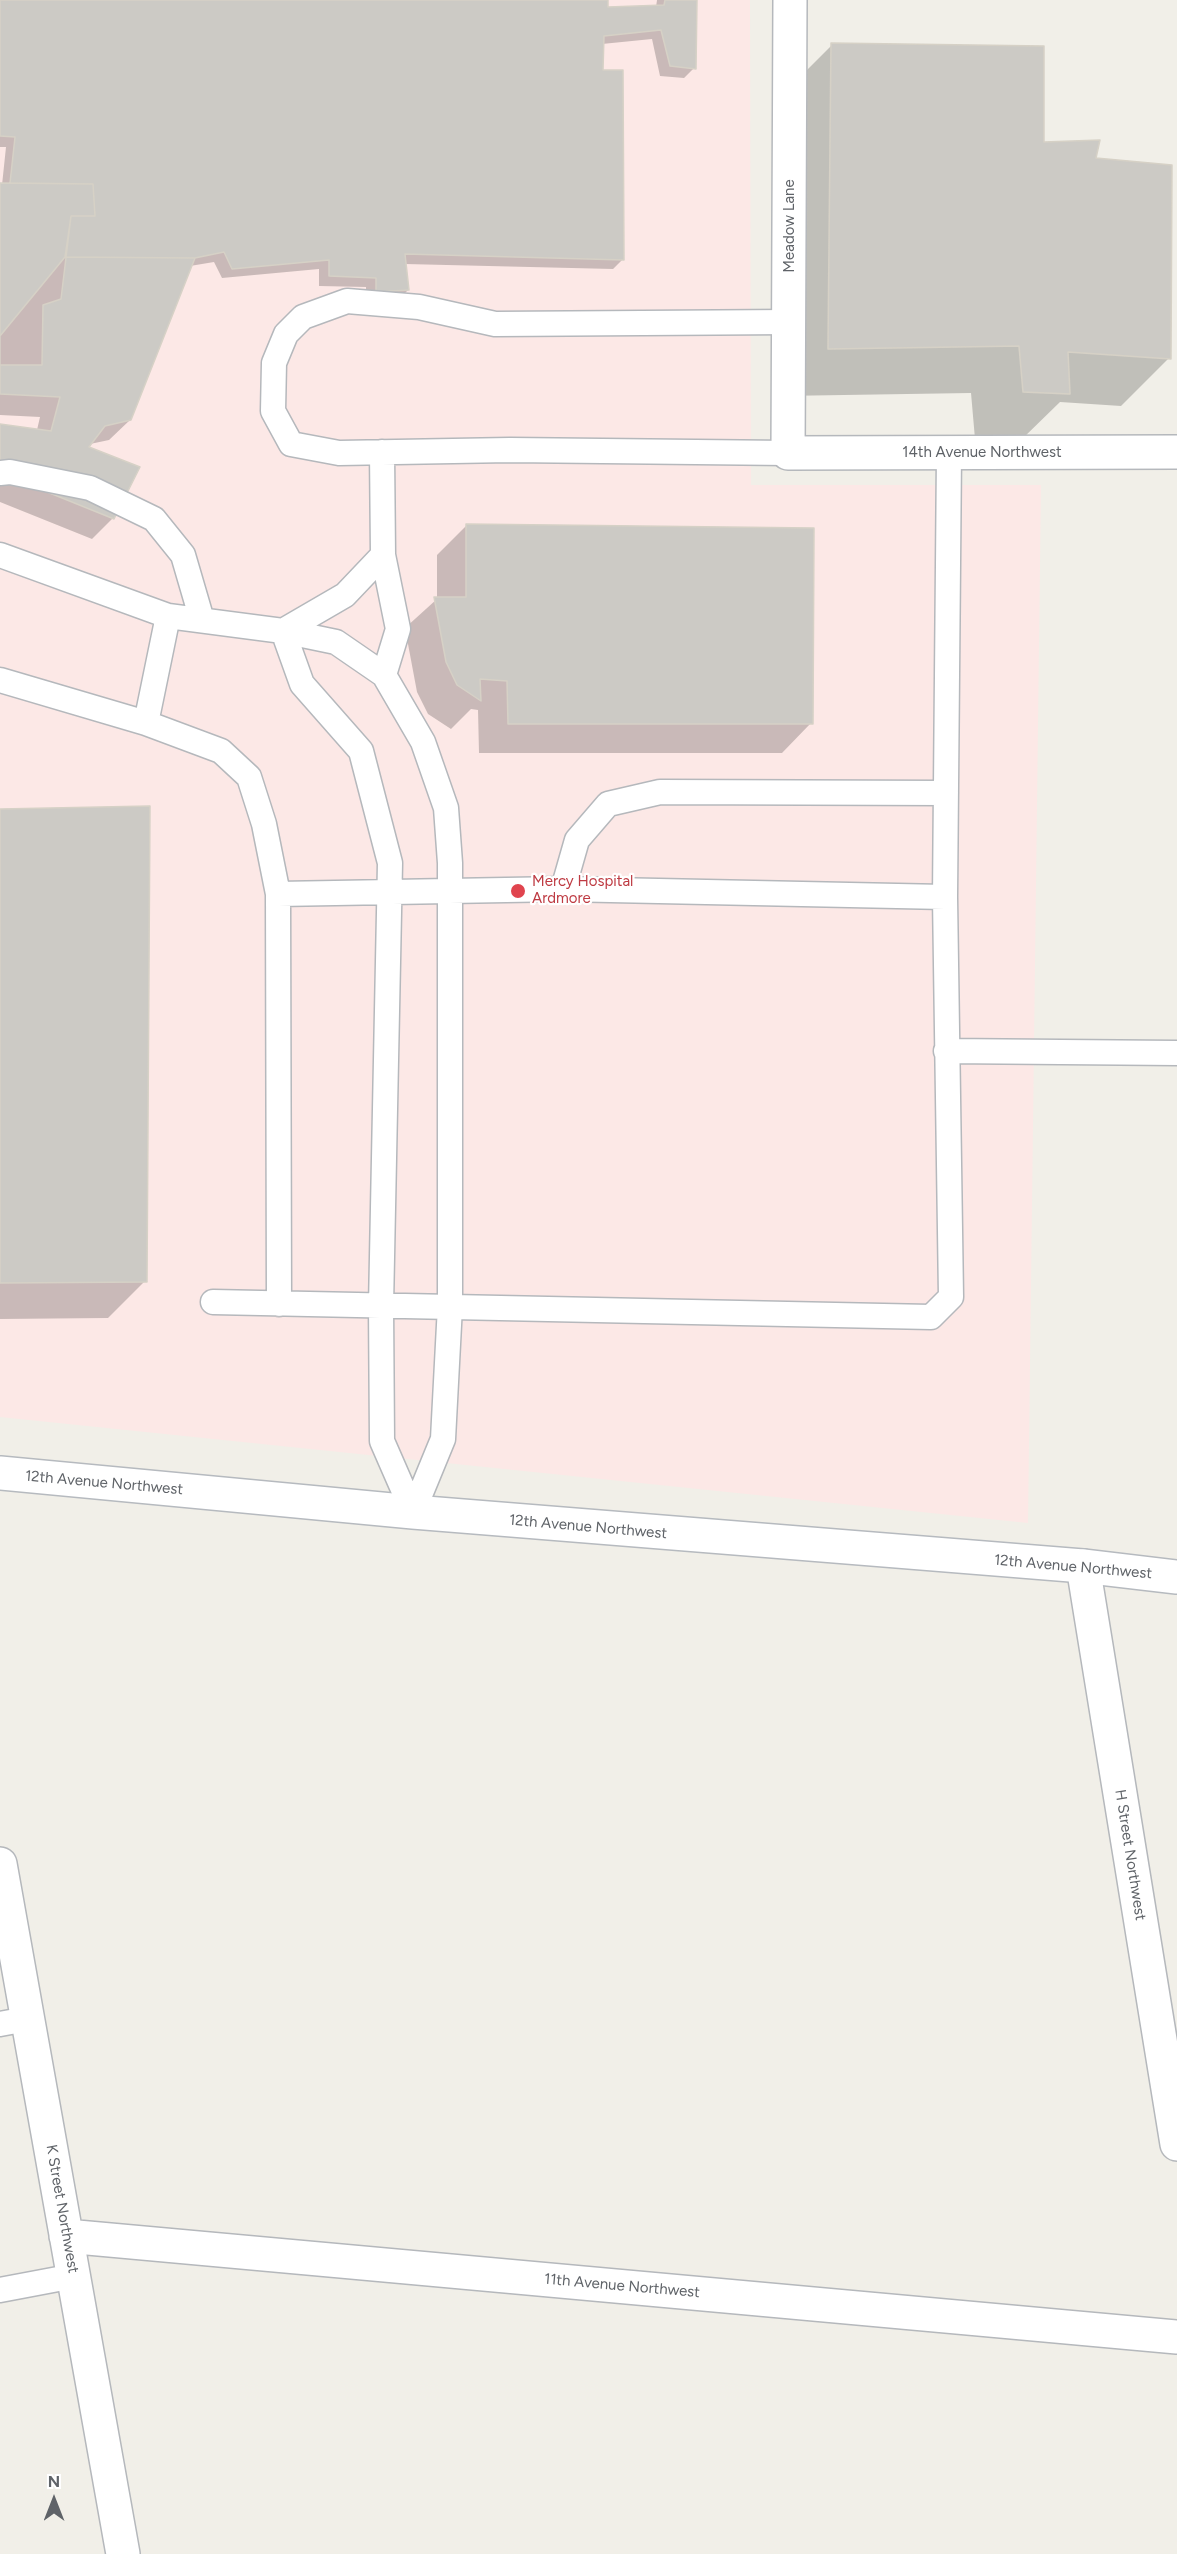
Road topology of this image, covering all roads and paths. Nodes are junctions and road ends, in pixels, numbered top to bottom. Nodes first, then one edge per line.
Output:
1 (790, 0) edge
2 (790, 322) junction
3 (382, 452) junction
4 (1177, 452) edge
5 (788, 453) junction
6 (949, 453) junction
7 (0, 473) edge
8 (0, 555) edge
9 (383, 555) junction
10 (168, 616) junction
11 (202, 620) junction
12 (283, 631) junction
13 (384, 675) junction
14 (0, 680) edge
15 (146, 723) junction
16 (946, 794) junction
17 (563, 889) junction
18 (452, 892) junction
19 (390, 893) junction
20 (278, 894) junction
21 (945, 897) junction
22 (946, 1051) junction
23 (1177, 1053) edge
24 (213, 1302) dead end
25 (279, 1304) junction
26 (381, 1306) junction
27 (450, 1306) junction
28 (0, 1473) edge
29 (413, 1512) junction
30 (1083, 1566) junction
31 (1177, 1576) edge
32 (0, 1864) edge
33 (14, 2022) edge
34 (1177, 2144) edge
35 (66, 2236) junction
36 (74, 2276) junction
37 (0, 2290) edge
38 (1177, 2337) edge
39 (123, 2554) edge

1 - 2 street, Meadow Lane
2 - 3 lane
2 - 5 street, Meadow Lane
3 - 5 lane
3 - 9 lane
4 - 6 street, 14th Avenue Northwest
5 - 6 street, 14th Avenue Northwest
6 - 16 lane
7 - 11 lane
8 - 10 lane
9 - 12 lane
9 - 13 lane
10 - 11 lane
10 - 15 lane
11 - 12 lane
12 - 13 lane
12 - 19 lane
13 - 18 lane
14 - 15 lane
15 - 20 lane
16 - 17 lane
16 - 21 lane
17 - 18 lane
17 - 21 lane
18 - 19 lane
18 - 27 lane
19 - 20 lane
19 - 26 lane
20 - 25 lane
21 - 22 lane
22 - 23 lane
22 - 27 lane
24 - 25 lane
25 - 26 lane
26 - 27 lane
26 - 29 lane
27 - 29 lane
28 - 29 street, 12th Avenue Northwest
29 - 30 street, 12th Avenue Northwest
30 - 31 street, 12th Avenue Northwest
30 - 34 street, H Street Northwest
32 - 33 street, K Street Northwest
33 - 35 street, K Street Northwest
35 - 36 street, K Street Northwest
35 - 38 street, 11th Avenue Northwest
36 - 37 lane
36 - 39 street, K Street Northwest

